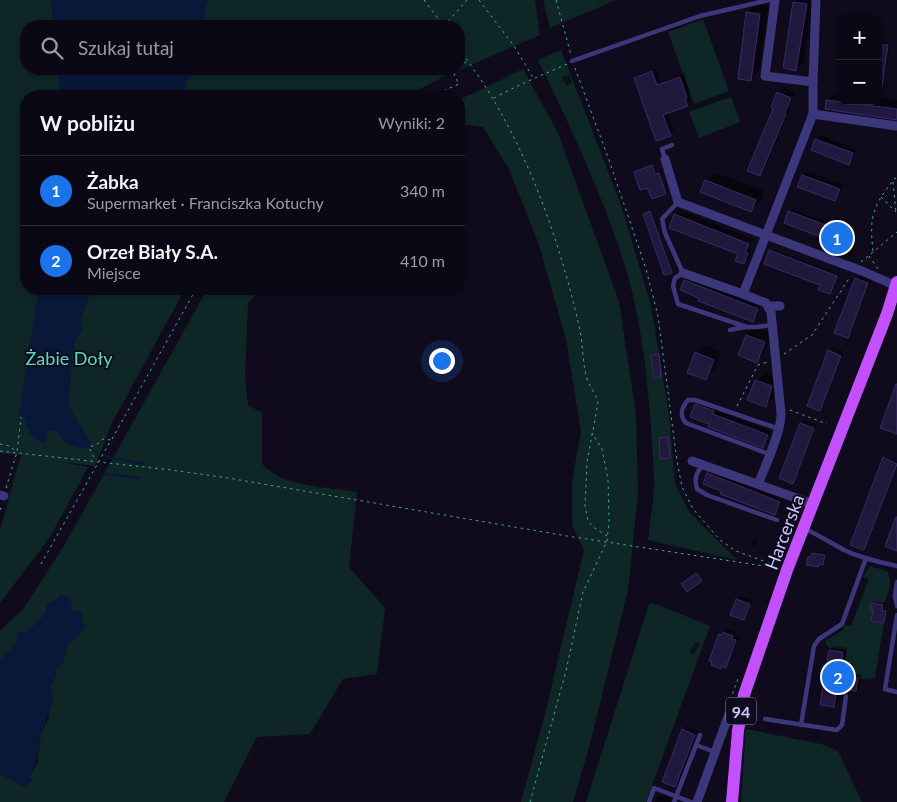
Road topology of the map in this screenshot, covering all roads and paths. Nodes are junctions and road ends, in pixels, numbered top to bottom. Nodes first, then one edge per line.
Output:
1 (424, 0) edge
2 (467, 0) edge
3 (479, 0) edge
4 (556, 0) edge
5 (769, 0) edge
6 (775, 0) edge
7 (816, 0) edge
8 (439, 20) edge
9 (449, 20) edge
10 (465, 57) edge
11 (468, 61) junction
12 (572, 61) junction
13 (465, 63) edge
14 (454, 75) edge
15 (534, 79) junction
16 (813, 82) junction
17 (446, 90) edge
18 (492, 98) junction
19 (814, 114) junction
20 (897, 126) edge
21 (672, 146) dead end
22 (665, 159) joint
23 (897, 179) edge
24 (893, 181) junction
25 (881, 196) junction
26 (678, 202) junction
27 (897, 214) edge
28 (897, 232) edge
29 (766, 235) junction
30 (874, 251) junction
31 (868, 256) junction
32 (855, 269) junction
33 (878, 272) dead end
34 (683, 273) junction
35 (896, 284) edge
36 (743, 294) junction
37 (193, 295) edge
38 (769, 306) junction
39 (780, 306) dead end
40 (772, 325) junction
41 (746, 327) junction
42 (730, 330) dead end
43 (775, 359) junction
44 (780, 406) junction
45 (733, 413) junction
46 (21, 417) dead end
47 (827, 424) dead end
48 (779, 429) junction
49 (592, 432) junction
50 (111, 440) junction
51 (0, 444) edge
52 (0, 450) edge
53 (17, 452) junction
54 (770, 454) junction
55 (93, 461) junction
56 (692, 461) dead end
57 (703, 465) junction
58 (758, 484) junction
59 (2, 496) edge
60 (814, 504) junction
61 (0, 510) edge
62 (777, 520) dead end
63 (804, 528) junction
64 (606, 536) junction
65 (607, 541) junction
66 (866, 558) junction
67 (41, 564) dead end
68 (897, 566) edge
69 (787, 570) junction
70 (897, 582) edge
71 (897, 606) edge
72 (897, 614) edge
73 (738, 678) dead end
74 (897, 692) edge
75 (846, 696) dead end
76 (729, 709) joint
77 (765, 719) dead end
78 (801, 725) junction
79 (700, 735) dead end
80 (696, 745) junction
81 (715, 752) junction
82 (676, 796) junction
83 (530, 802) edge
84 (648, 802) edge
85 (674, 802) edge
86 (691, 802) edge
87 (697, 802) edge
88 (732, 802) edge

1 - 8 path
2 - 9 path
3 - 15 path
4 - 12 path
5 - 12 lane
6 - 16 street
7 - 16 street
10 - 11 path
11 - 13 path
11 - 18 path
12 - 15 path
12 - 69 path
14 - 17 path
15 - 18 path
16 - 19 street
18 - 49 path
19 - 20 street
19 - 29 street
21 - 22 lane
22 - 26 street
23 - 24 path
24 - 25 path
24 - 27 path
25 - 27 path
25 - 30 path
26 - 29 street
26 - 34 lane
28 - 30 path
29 - 32 street
29 - 36 street
30 - 31 path
31 - 32 path
31 - 33 path
32 - 35 street
32 - 43 path
34 - 36 street
34 - 41 lane
35 - 60 main road, Harcerska / 94
36 - 38 street
37 - 50 path
38 - 39 street
38 - 40 street
40 - 41 lane
40 - 43 street
41 - 42 lane
43 - 44 street
43 - 45 path
44 - 47 path
44 - 48 street
45 - 48 lane
45 - 54 lane
46 - 53 path
48 - 54 street
49 - 64 path
49 - 64 path
50 - 55 path
50 - 67 path
51 - 53 path
52 - 53 path
53 - 55 path
53 - 59 path
54 - 58 street
55 - 65 path
56 - 57 street
57 - 58 street
57 - 62 lane
58 - 60 street
59 - 61 path
60 - 63 main road, Harcerska / 94
63 - 66 lane
63 - 69 main road, Harcerska / 94
64 - 65 path
65 - 69 path
65 - 83 path
66 - 68 lane
66 - 78 lane
69 - 88 main road, Harcerska / 94
70 - 71 lane
72 - 74 lane
73 - 76 path
75 - 78 lane
76 - 81 street
77 - 78 lane
79 - 80 lane
80 - 81 lane
80 - 82 lane
81 - 87 street
82 - 84 lane
82 - 85 lane
82 - 86 lane

